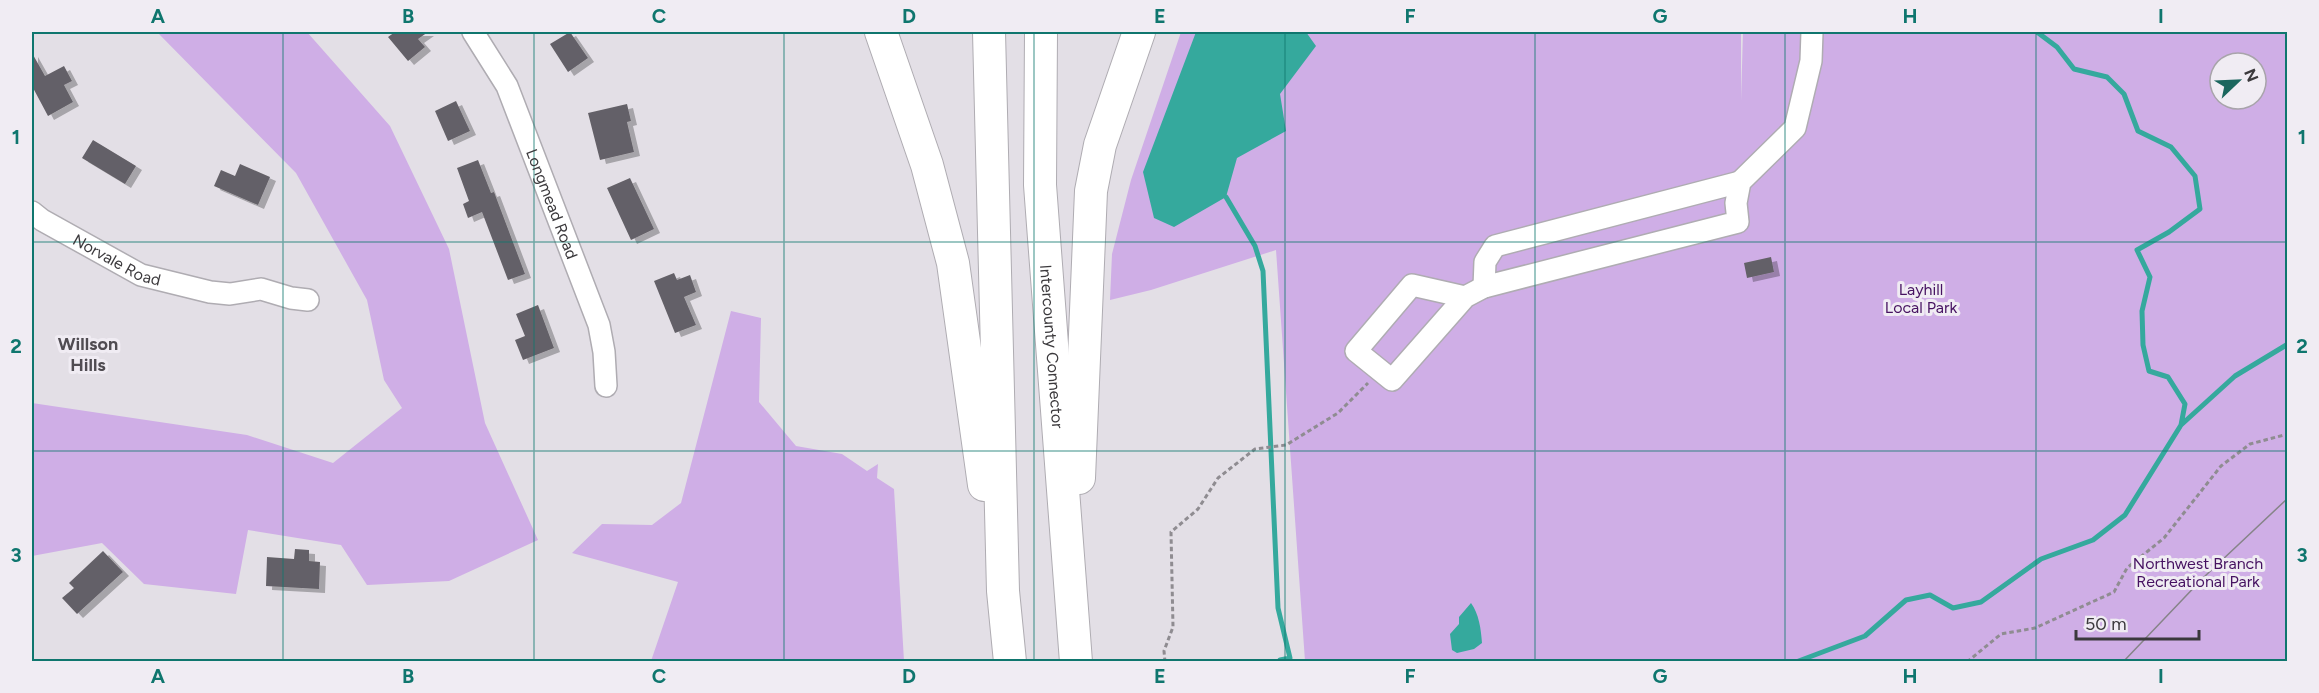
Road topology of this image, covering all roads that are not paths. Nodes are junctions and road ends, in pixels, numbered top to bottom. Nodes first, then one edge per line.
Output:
1 (473, 32) edge
2 (881, 32) edge
3 (989, 32) edge
4 (1041, 32) edge
5 (1139, 32) edge
6 (1812, 32) edge
7 (1740, 182) junction
8 (32, 212) edge
9 (1474, 292) junction
10 (308, 300) dead end
11 (606, 386) dead end
12 (1004, 591) junction
13 (1073, 623) junction
14 (1009, 656) edge
15 (1076, 662) edge

1 - 11 street, Longmead Road
2 - 12 highway
3 - 12 highway
4 - 13 highway, Intercounty Connector
5 - 13 highway
6 - 7 street
7 - 9 street
7 - 9 street
8 - 10 street, Norvale Road
9 - 9 street
12 - 14 highway
13 - 15 highway, Intercounty Connector

